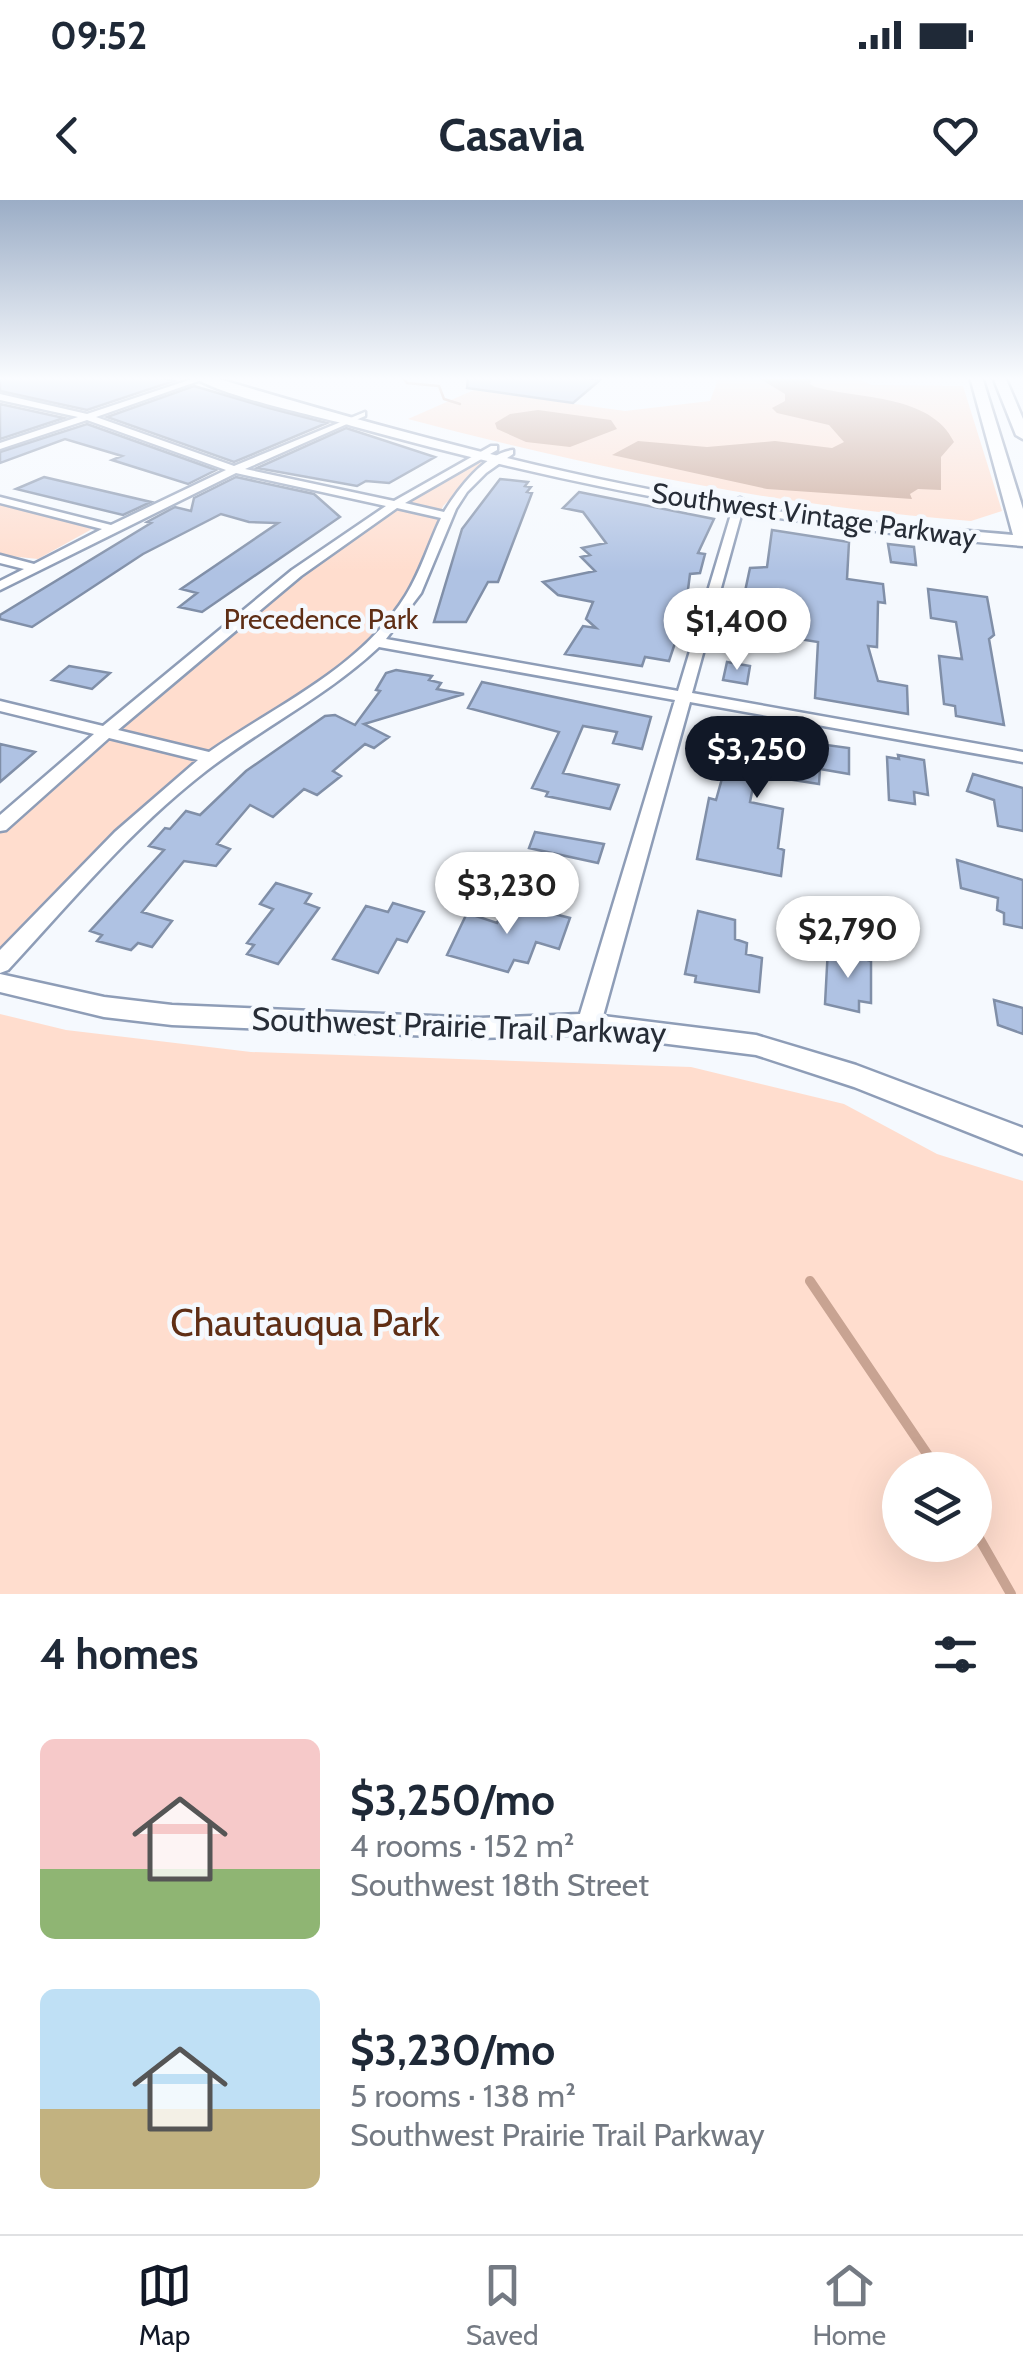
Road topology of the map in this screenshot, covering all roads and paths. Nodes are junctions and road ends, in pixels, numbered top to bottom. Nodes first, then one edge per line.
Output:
1 (157, 442) edge
2 (299, 442) edge
3 (451, 442) edge
4 (995, 442) edge
5 (496, 454) junction
6 (235, 470) junction
7 (0, 500) edge
8 (390, 505) junction
9 (738, 506) junction
10 (444, 515) junction
11 (111, 528) junction
12 (1023, 536) edge
13 (0, 559) edge
14 (36, 568) junction
15 (0, 586) edge
16 (377, 642) junction
17 (681, 695) junction
18 (0, 706) edge
19 (108, 731) junction
20 (1023, 757) edge
21 (212, 758) junction
22 (0, 825) edge
23 (0, 964) edge
24 (0, 983) edge
25 (589, 1024) junction
26 (1023, 1141) edge

1 - 6 street
2 - 6 street
3 - 5 street, Southwest Vintage Parkway
4 - 12 street
5 - 8 street
5 - 9 street, Southwest Vintage Parkway
5 - 10 street
6 - 8 street
6 - 11 street
7 - 11 street
8 - 10 street
8 - 19 street
9 - 12 street, Southwest Vintage Parkway
9 - 17 street
10 - 16 street
11 - 14 street
13 - 14 street
14 - 15 street
16 - 17 street
16 - 21 street
17 - 20 street
17 - 25 street
18 - 19 street
19 - 21 street
19 - 22 street
21 - 23 street
24 - 25 street, Southwest Prairie Trail Parkway
25 - 26 street, Southwest Prairie Trail Parkway

